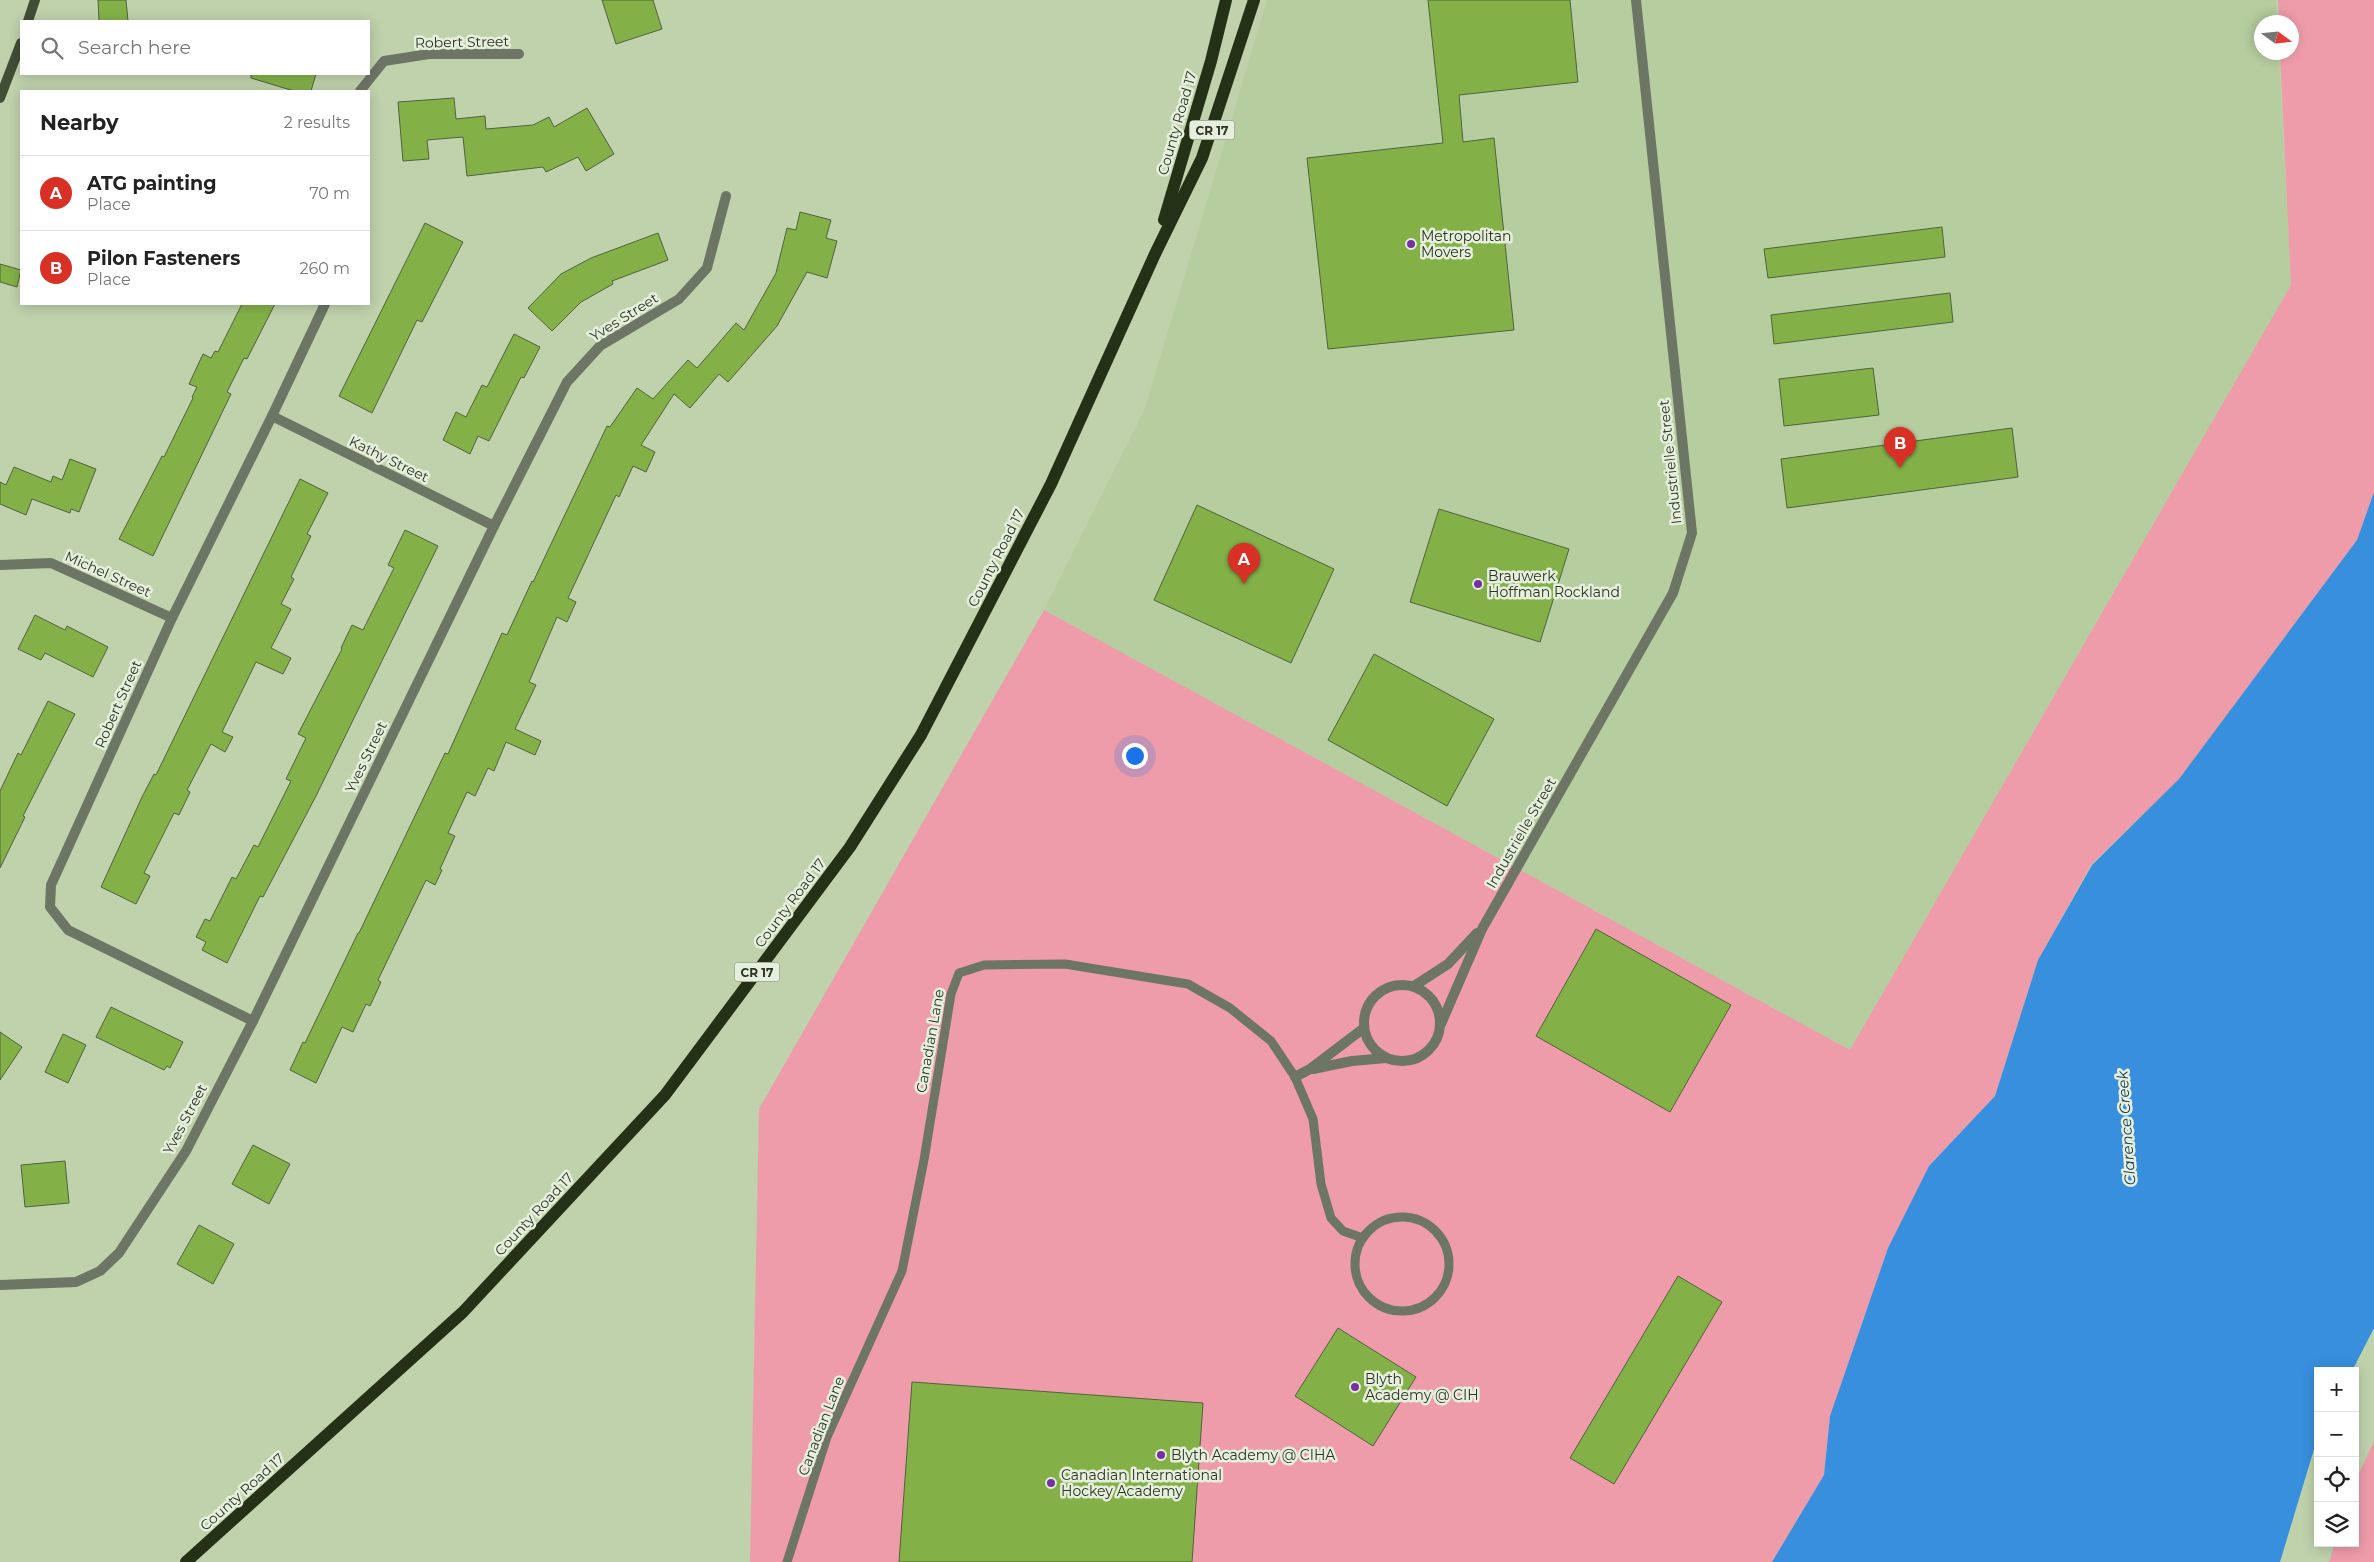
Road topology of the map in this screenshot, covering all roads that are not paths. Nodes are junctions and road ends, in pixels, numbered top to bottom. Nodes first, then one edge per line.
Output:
1 (35, 0) edge
2 (1226, 0) edge
3 (1254, 0) edge
4 (1636, 0) edge
5 (28, 20) edge
6 (20, 46) edge
7 (519, 54) dead end
8 (361, 90) edge
9 (0, 98) edge
10 (726, 196) dead end
11 (1155, 254) junction
12 (325, 305) edge
13 (272, 416) junction
14 (494, 526) junction
15 (0, 565) edge
16 (172, 618) junction
17 (1482, 929) junction
18 (1414, 986) junction
19 (253, 1021) junction
20 (1440, 1024) junction
21 (1364, 1028) junction
22 (1386, 1058) junction
23 (1310, 1069) junction
24 (1295, 1077) junction
25 (1363, 1238) junction
26 (0, 1285) edge
27 (186, 1562) edge
28 (787, 1562) edge

1 - 5 main road
2 - 11 main road, County Road 17 / CR 17
3 - 11 main road, County Road 17 / CR 17
4 - 17 street, Industrielle Street
6 - 9 main road
7 - 8 street, Robert Street
10 - 14 street, Yves Street
11 - 27 main road, County Road 17 / CR 17
12 - 13 street, Robert Street
13 - 14 street, Kathy Street
13 - 16 street, Robert Street
14 - 19 street, Yves Street
15 - 16 street, Michel Street
16 - 19 street, Robert Street
17 - 18 street, Industrielle Street
17 - 20 street, Industrielle Street
18 - 20 street
18 - 21 street, Industrielle Street
19 - 26 street, Yves Street
20 - 22 street, Industrielle Street
21 - 22 street
21 - 23 street
22 - 23 street, Industrielle Street
23 - 24 street
24 - 25 lane, Canadian Lane
24 - 28 lane, Canadian Lane
25 - 25 lane

